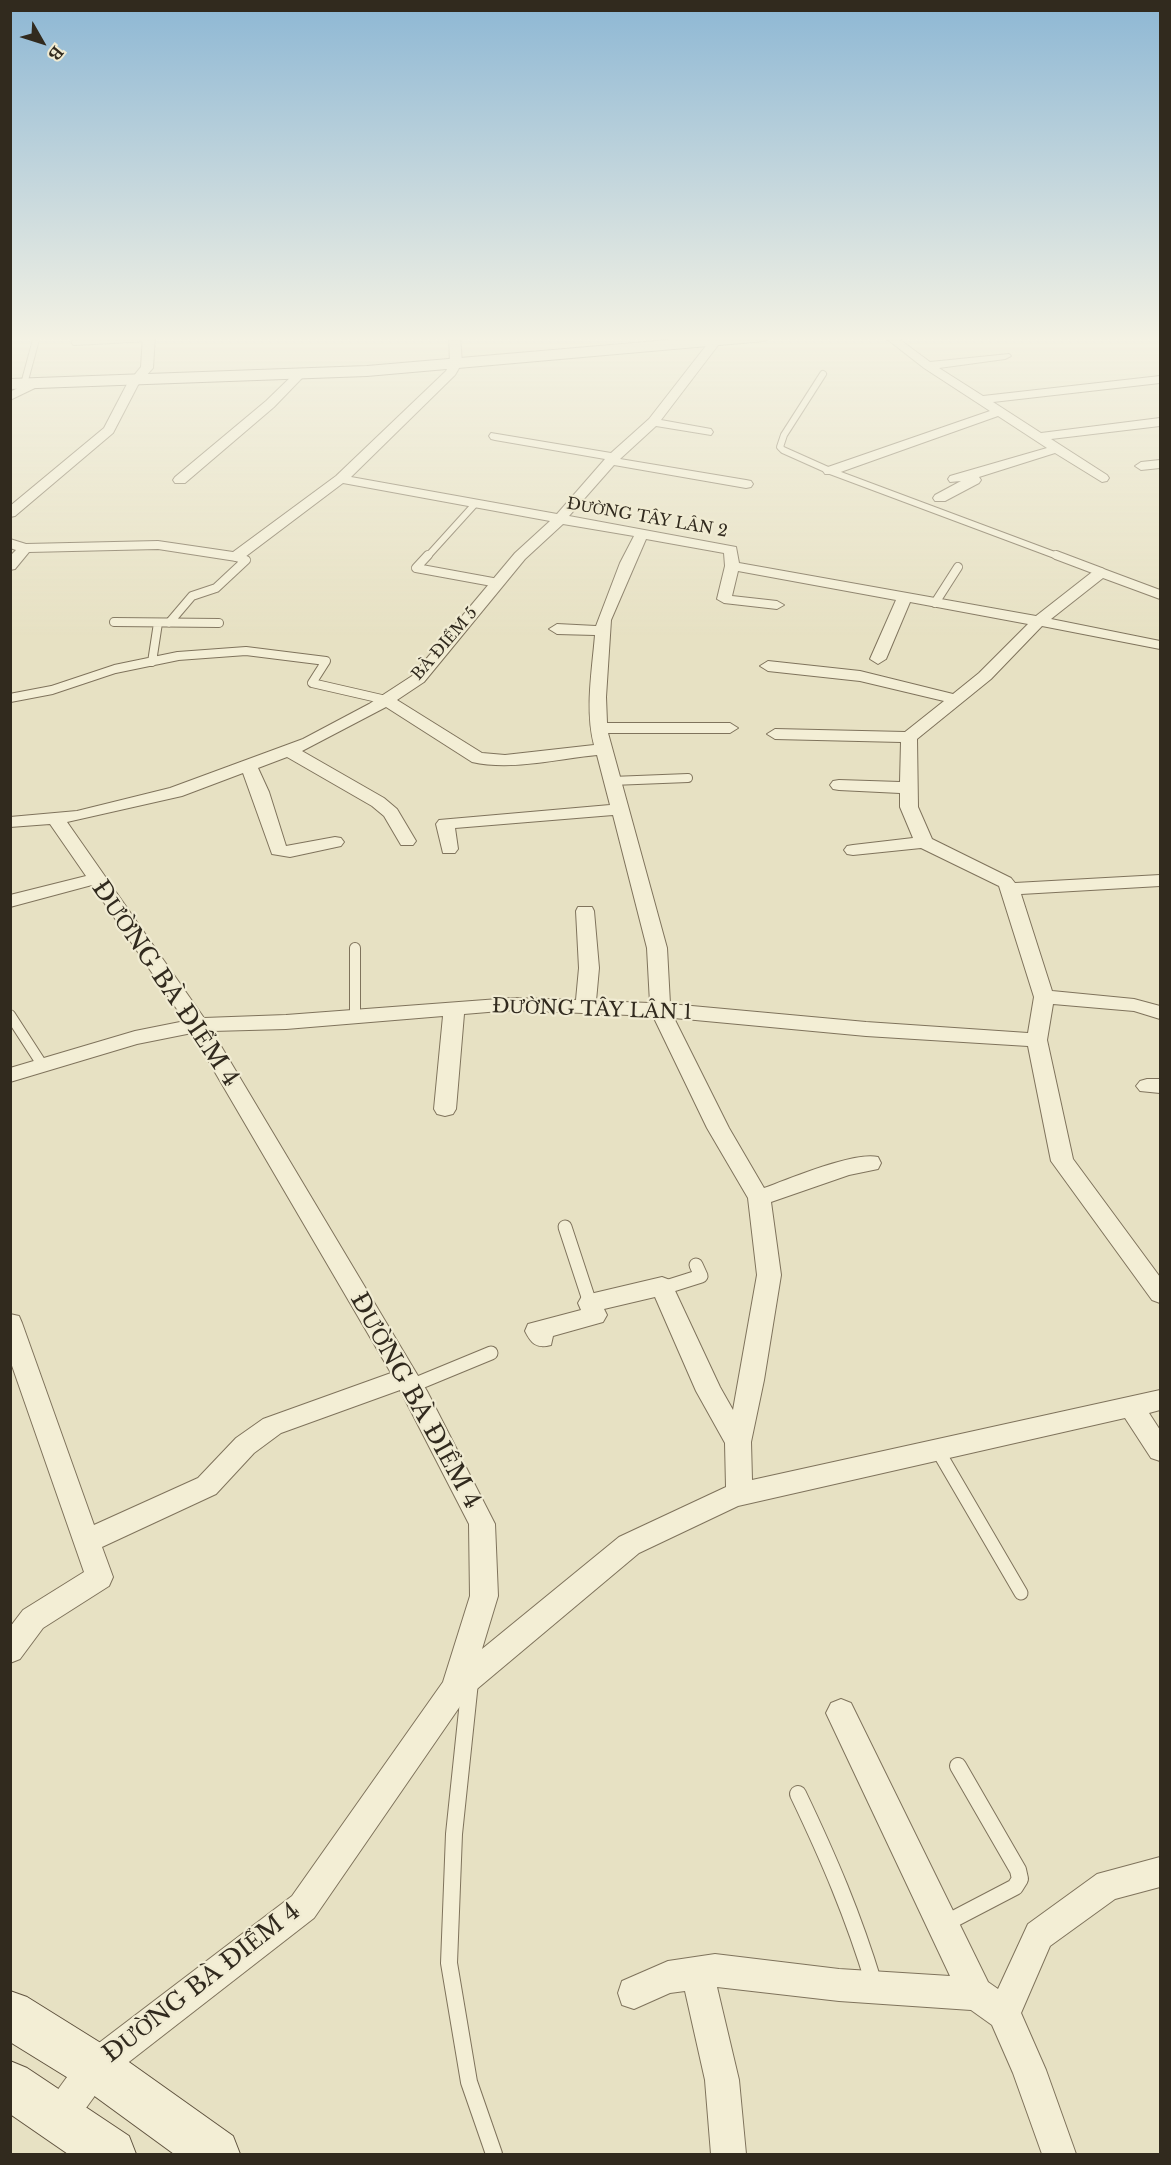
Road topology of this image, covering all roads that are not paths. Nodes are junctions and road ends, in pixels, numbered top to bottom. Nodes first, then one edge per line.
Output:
1 (101, 437) edge
2 (231, 437) edge
3 (385, 437) edge
4 (500, 437) edge
5 (636, 437) edge
6 (783, 437) edge
7 (927, 437) edge
8 (1039, 437) edge
9 (1056, 448) junction
10 (612, 459) junction
11 (1161, 464) edge
12 (1141, 466) dead end
13 (830, 471) junction
14 (984, 472) junction
15 (1102, 478) dead end
16 (341, 479) junction
17 (955, 479) dead end
18 (180, 480) dead end
19 (746, 483) dead end
20 (940, 498) dead end
21 (475, 504) junction
22 (10, 513) edge
23 (559, 520) junction
24 (642, 534) junction
25 (10, 543) edge
26 (25, 548) junction
27 (236, 557) junction
28 (10, 566) edge
29 (732, 566) junction
30 (958, 567) dead end
31 (1101, 572) junction
32 (498, 582) junction
33 (1161, 595) edge
34 (904, 598) junction
35 (935, 603) junction
36 (777, 604) dead end
37 (1039, 621) junction
38 (114, 622) dead end
39 (158, 623) junction
40 (169, 623) junction
41 (219, 623) dead end
42 (557, 629) dead end
43 (603, 631) junction
44 (1161, 645) edge
45 (878, 658) dead end
46 (152, 662) junction
47 (768, 666) dead end
48 (10, 698) edge
49 (955, 699) junction
50 (386, 700) junction
51 (599, 728) junction
52 (730, 728) dead end
53 (776, 734) dead end
54 (909, 737) junction
55 (604, 749) junction
56 (288, 750) junction
57 (248, 764) junction
58 (688, 778) dead end
59 (612, 781) junction
60 (839, 785) dead end
61 (909, 788) junction
62 (620, 809) junction
63 (55, 818) junction
64 (10, 822) edge
65 (407, 841) dead end
66 (335, 842) dead end
67 (924, 842) junction
68 (449, 849) dead end
69 (853, 850) dead end
70 (95, 879) junction
71 (1161, 880) edge
72 (1010, 889) junction
73 (10, 901) edge
74 (585, 910) dead end
75 (355, 948) dead end
76 (1044, 997) junction
77 (585, 1007) junction
78 (454, 1009) junction
79 (660, 1010) junction
80 (1161, 1012) edge
81 (10, 1015) edge
82 (355, 1016) junction
83 (198, 1025) junction
84 (1037, 1040) junction
85 (43, 1066) junction
86 (10, 1075) edge
87 (446, 1109) dead end
88 (870, 1163) dead end
89 (759, 1198) junction
90 (565, 1227) dead end
91 (696, 1265) dead end
92 (663, 1288) junction
93 (1161, 1294) edge
94 (590, 1303) junction
95 (10, 1323) edge
96 (542, 1338) dead end
97 (491, 1353) dead end
98 (408, 1382) junction
99 (1161, 1400) edge
100 (1131, 1407) junction
101 (738, 1442) junction
102 (937, 1449) junction
103 (1161, 1450) edge
104 (739, 1494) junction
105 (87, 1541) junction
106 (1021, 1593) dead end
107 (10, 1650) edge
108 (463, 1682) junction
109 (840, 1713) dead end
110 (958, 1766) dead end
111 (798, 1794) dead end
112 (1161, 1872) edge
113 (943, 1924) junction
114 (698, 1972) junction
115 (875, 1987) junction
116 (634, 1994) dead end
117 (976, 1994) junction
118 (1004, 2013) junction
119 (10, 2014) edge
120 (94, 2067) junction
121 (10, 2085) edge
122 (58, 2118) junction
123 (111, 2154) edge
124 (215, 2154) edge
125 (494, 2154) edge
126 (728, 2154) edge
127 (1059, 2154) edge

1 - 22 street
2 - 18 street
3 - 16 street
4 - 10 street
5 - 10 street, BÀ ĐIỂM 5
6 - 13 lane
7 - 13 street
8 - 9 street
9 - 14 street
9 - 15 street
10 - 19 street
10 - 23 street, BÀ ĐIỂM 5
11 - 12 street
13 - 31 lane
14 - 17 street
14 - 20 street
16 - 21 street, ĐƯỜNG TÂY LÂN 2
16 - 27 street
21 - 23 street, ĐƯỜNG TÂY LÂN 2
21 - 32 lane
23 - 24 street, ĐƯỜNG TÂY LÂN 2
23 - 32 street, BÀ ĐIỂM 5
24 - 29 street, ĐƯỜNG TÂY LÂN 2
24 - 43 street
25 - 26 street
26 - 27 street
26 - 28 street
27 - 40 lane
29 - 34 street, ĐƯỜNG TÂY LÂN 2
29 - 36 street
30 - 35 lane
31 - 33 street
31 - 37 street
32 - 50 street, BÀ ĐIỂM 5
34 - 35 street, ĐƯỜNG TÂY LÂN 2
34 - 45 street
35 - 37 street, ĐƯỜNG TÂY LÂN 2
37 - 44 street, ĐƯỜNG TÂY LÂN 2
37 - 49 street
38 - 39 lane
39 - 40 lane
39 - 46 lane
40 - 41 lane
42 - 43 street
43 - 51 street
46 - 48 lane
46 - 50 lane
47 - 49 street
49 - 54 street
50 - 55 street
50 - 56 street, BÀ ĐIỂM 5
51 - 52 street
51 - 55 street
53 - 54 street
54 - 61 street
55 - 59 street
56 - 57 street, BÀ ĐIỂM 5
56 - 65 street
57 - 63 street, BÀ ĐIỂM 5
57 - 66 street
58 - 59 lane
59 - 62 street
60 - 61 street
61 - 67 street
62 - 68 street
62 - 79 street
63 - 64 street, BÀ ĐIỂM 5
63 - 70 street, ĐƯỜNG BÀ ĐIỂM 4
67 - 69 street
67 - 72 street
70 - 73 street
70 - 83 street, ĐƯỜNG BÀ ĐIỂM 4
71 - 72 street
72 - 76 street
74 - 77 street
75 - 82 lane
76 - 80 street
76 - 84 street
77 - 78 street, ĐƯỜNG TÂY LÂN 1
77 - 79 street, ĐƯỜNG TÂY LÂN 1
78 - 82 street, ĐƯỜNG TÂY LÂN 1
78 - 87 street
79 - 84 street, ĐƯỜNG TÂY LÂN 1
79 - 89 street
81 - 85 lane
82 - 83 street, ĐƯỜNG TÂY LÂN 1
83 - 85 street, ĐƯỜNG TÂY LÂN 1
83 - 98 street, ĐƯỜNG BÀ ĐIỂM 4
84 - 93 street
85 - 86 street, ĐƯỜNG TÂY LÂN 1
88 - 89 street
89 - 101 street
90 - 94 lane
91 - 92 lane
92 - 94 street
92 - 101 street
94 - 96 street
95 - 105 street
97 - 98 lane
98 - 105 street
98 - 108 street, ĐƯỜNG BÀ ĐIỂM 4
99 - 100 street
100 - 102 street
100 - 103 street
101 - 104 street
102 - 104 street
102 - 106 lane
104 - 108 street
105 - 107 street
108 - 120 street, ĐƯỜNG BÀ ĐIỂM 4
108 - 125 lane
109 - 113 street
110 - 113 lane
111 - 115 lane
112 - 118 street
113 - 117 street
114 - 115 street
114 - 116 street
114 - 126 street
115 - 117 street
117 - 118 street
118 - 127 street
119 - 120 main road
120 - 122 street, ĐƯỜNG BÀ ĐIỂM 4
120 - 124 main road
121 - 122 main road
122 - 123 main road

